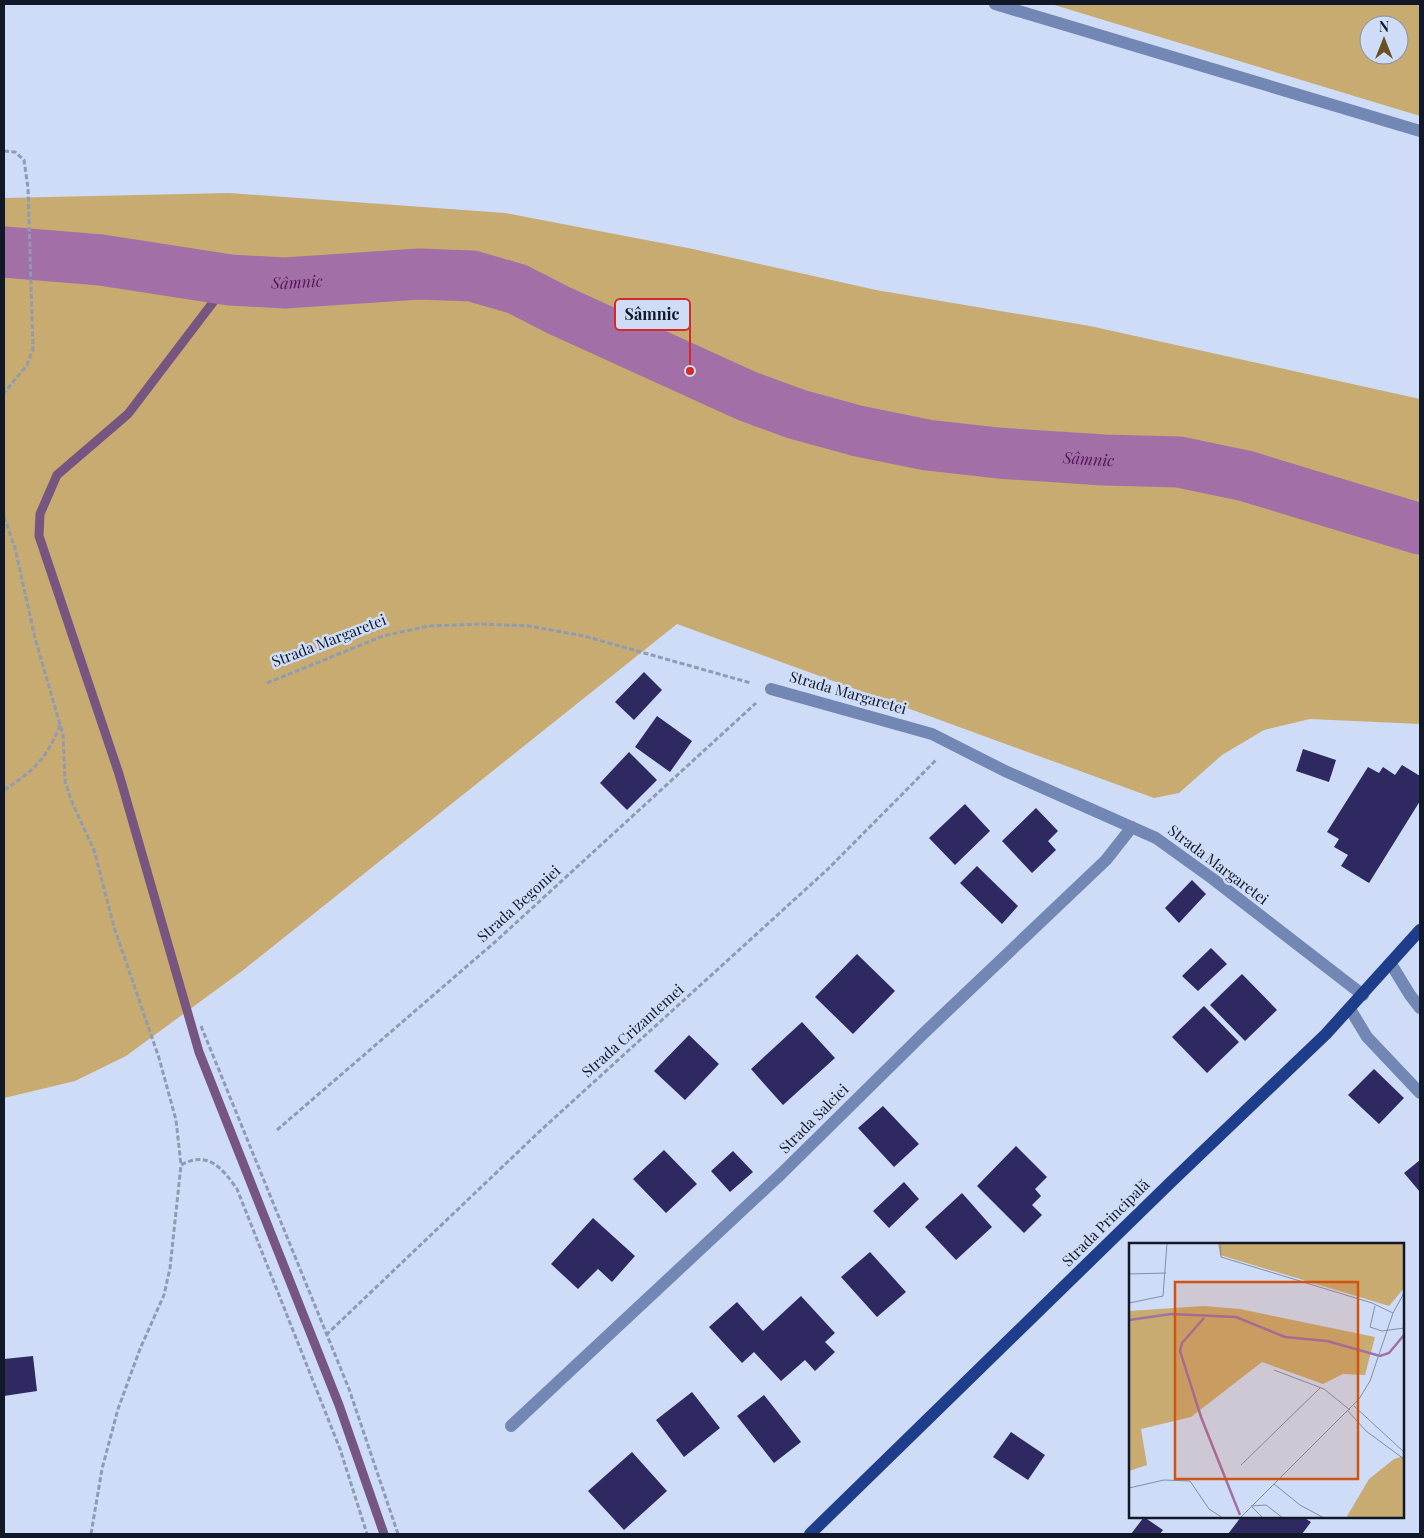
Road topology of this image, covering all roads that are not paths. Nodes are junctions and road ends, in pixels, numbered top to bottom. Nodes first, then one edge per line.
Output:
1 (995, 4) edge
2 (1420, 131) edge
3 (771, 689) road end
4 (1132, 827) junction
5 (1420, 930) edge
6 (1391, 964) junction
7 (1363, 995) junction
8 (1420, 1008) edge
9 (1350, 1009) junction
10 (1420, 1092) edge
11 (512, 1426) dead end
12 (810, 1534) edge

1 - 2 street
3 - 4 street, Strada Margaretei
4 - 7 street, Strada Margaretei
4 - 11 street, Strada Salciei
5 - 6 main road, Strada Principală
6 - 7 main road, Strada Principală
6 - 8 street
7 - 9 main road, Strada Principală
9 - 10 street
9 - 12 main road, Strada Principală

